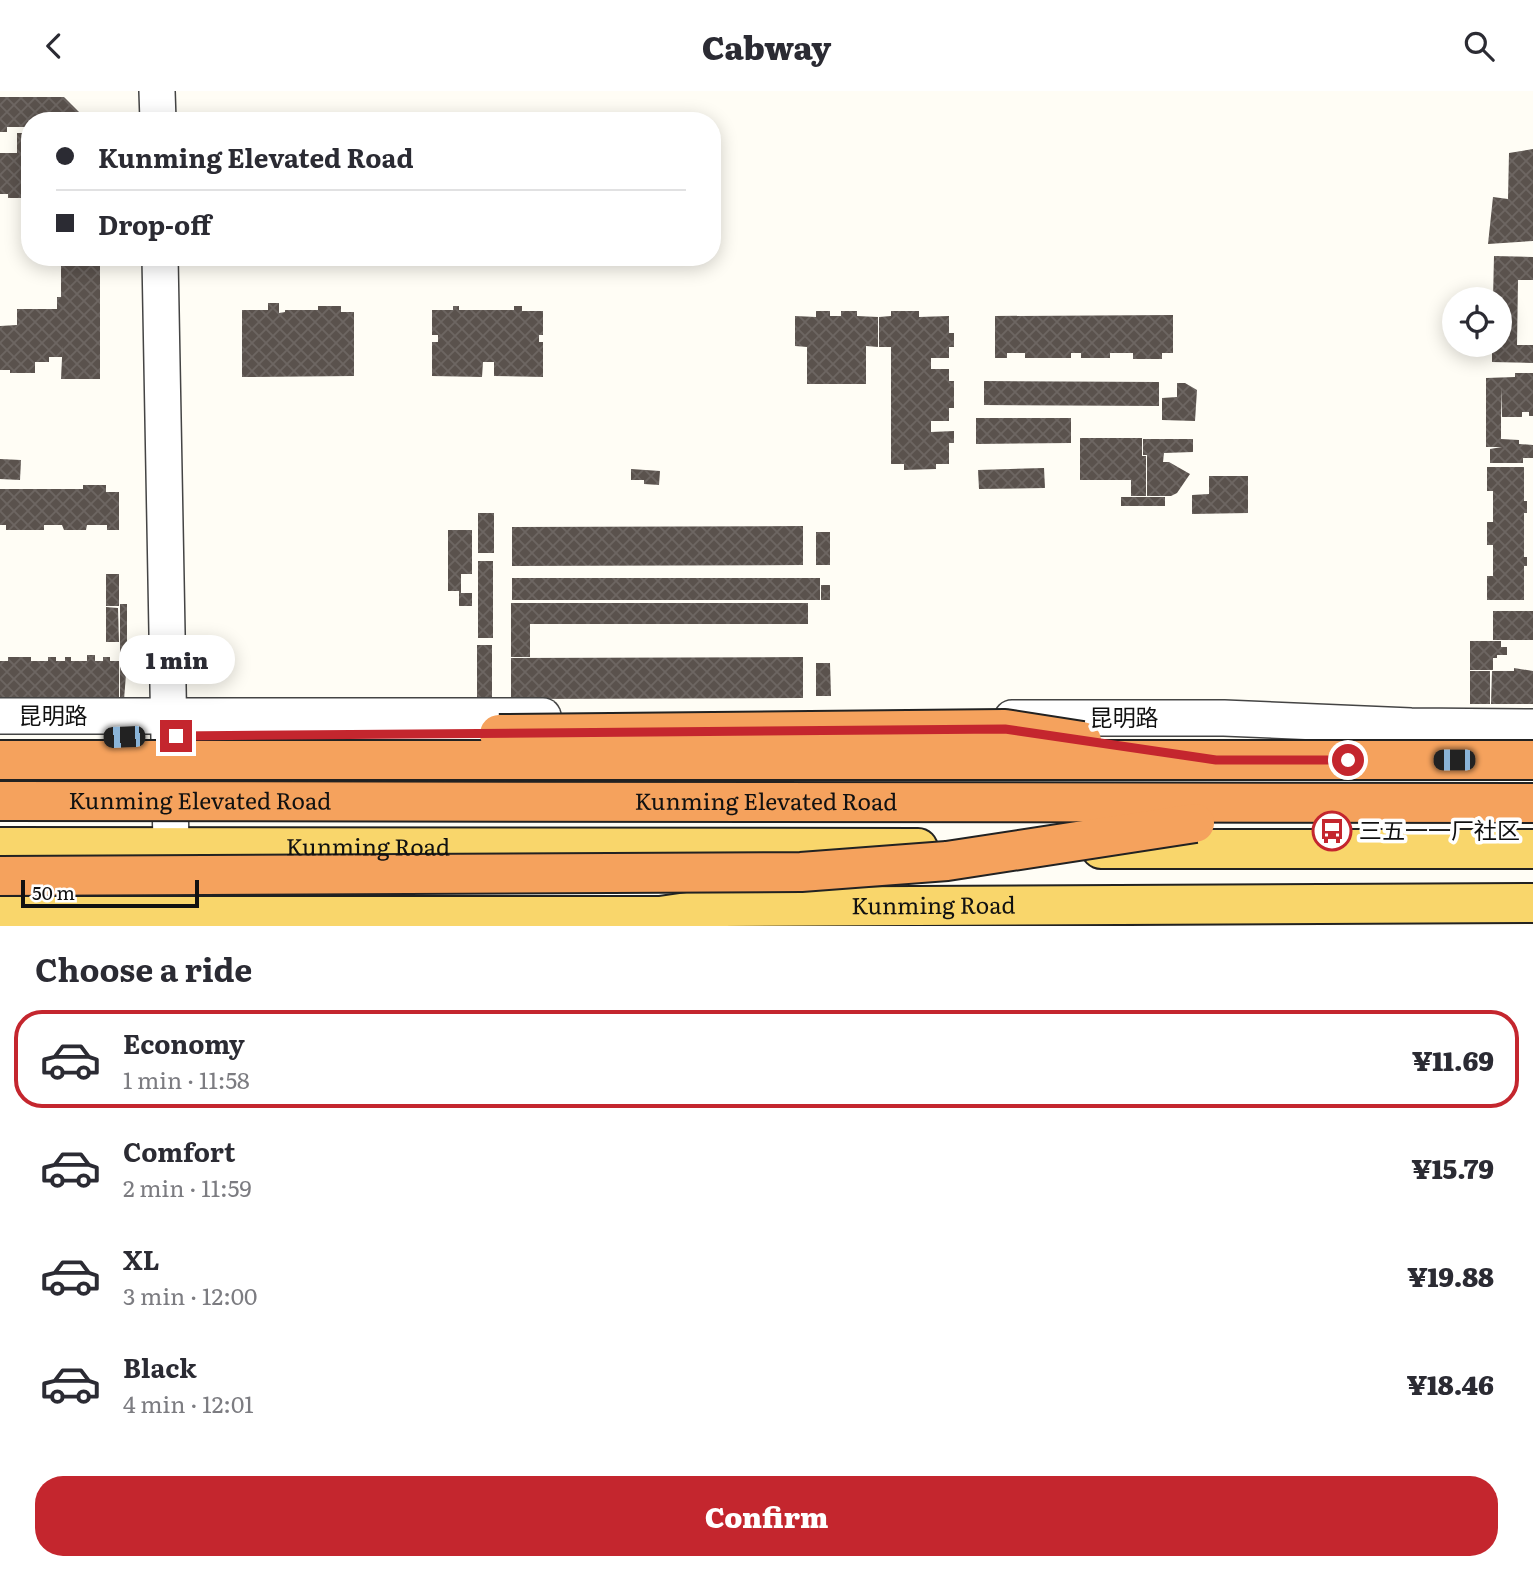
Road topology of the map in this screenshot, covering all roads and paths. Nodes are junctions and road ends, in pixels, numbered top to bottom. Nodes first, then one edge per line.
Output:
1 (157, 91) edge
2 (158, 112) edge
3 (160, 266) edge
4 (168, 715) junction
5 (0, 716) edge
6 (1533, 727) edge
7 (0, 741) edge
8 (1216, 760) junction
9 (1533, 760) edge
10 (0, 761) edge
11 (0, 801) edge
12 (1533, 803) edge
13 (1317, 804) junction
14 (0, 847) edge
15 (171, 847) junction
16 (660, 848) junction
17 (1533, 849) edge
18 (0, 876) edge
19 (1533, 903) edge
20 (1247, 915) edge
21 (0, 916) edge
22 (661, 921) edge

1 - 2 street
3 - 4 street
4 - 5 street, 昆明路
4 - 6 street, 昆明路
4 - 15 street
7 - 8 highway, bridge
8 - 9 highway, Kunming Elevated Road, bridge
8 - 10 highway, Kunming Elevated Road, bridge
11 - 13 highway, Kunming Elevated Road, bridge
12 - 13 highway, Kunming Elevated Road, bridge
13 - 18 highway, bridge
14 - 15 main road, Kunming Road
15 - 16 main road, Kunming Road
16 - 17 main road, Kunming Road
16 - 22 street
19 - 20 main road, Kunming Road
20 - 22 main road, Kunming Road
21 - 22 main road, Kunming Road

